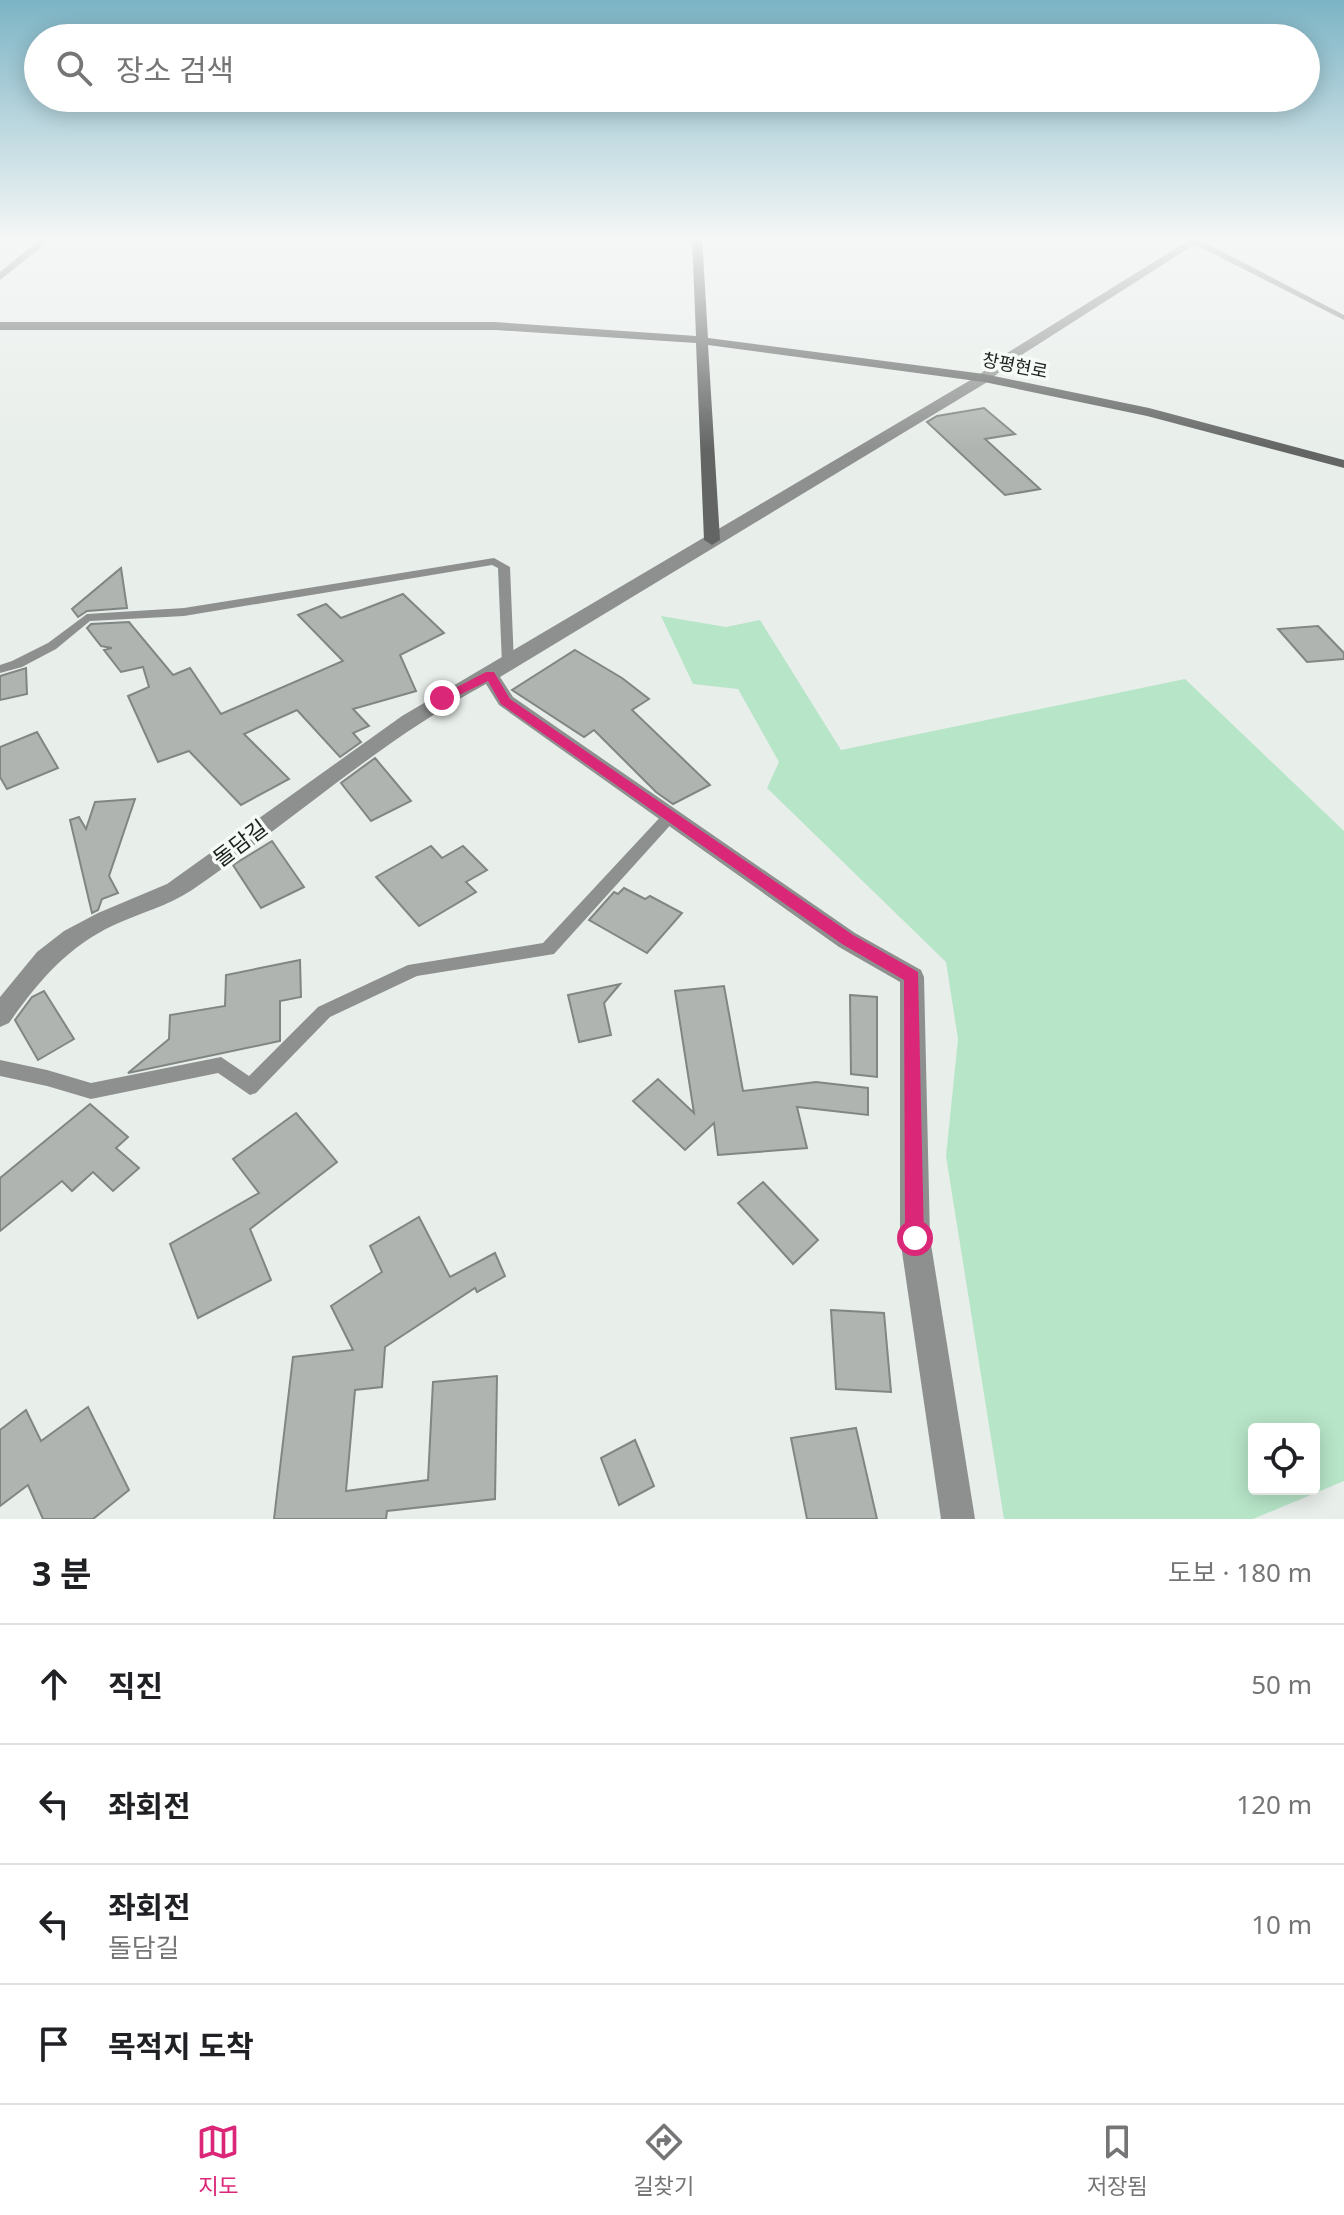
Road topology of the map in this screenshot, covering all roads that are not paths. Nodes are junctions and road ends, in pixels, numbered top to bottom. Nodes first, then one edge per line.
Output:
1 (700, 308) edge
2 (1088, 308) edge
3 (1325, 308) edge
4 (1344, 318) edge
5 (0, 326) edge
6 (701, 340) junction
7 (984, 378) junction
8 (1344, 464) edge
9 (712, 540) junction
10 (0, 669) edge
11 (499, 669) junction
12 (670, 816) junction
13 (0, 1016) edge
14 (0, 1068) edge
15 (958, 1519) edge

1 - 6 main road
2 - 7 street, 돌담길
3 - 4 lane
5 - 6 main road, 창평현로
6 - 7 main road, 창평현로
6 - 9 main road
7 - 8 main road, 창평현로
7 - 9 street, 돌담길
9 - 11 street, 돌담길
10 - 11 lane
11 - 12 street
11 - 13 street, 돌담길
12 - 14 lane
12 - 15 street

